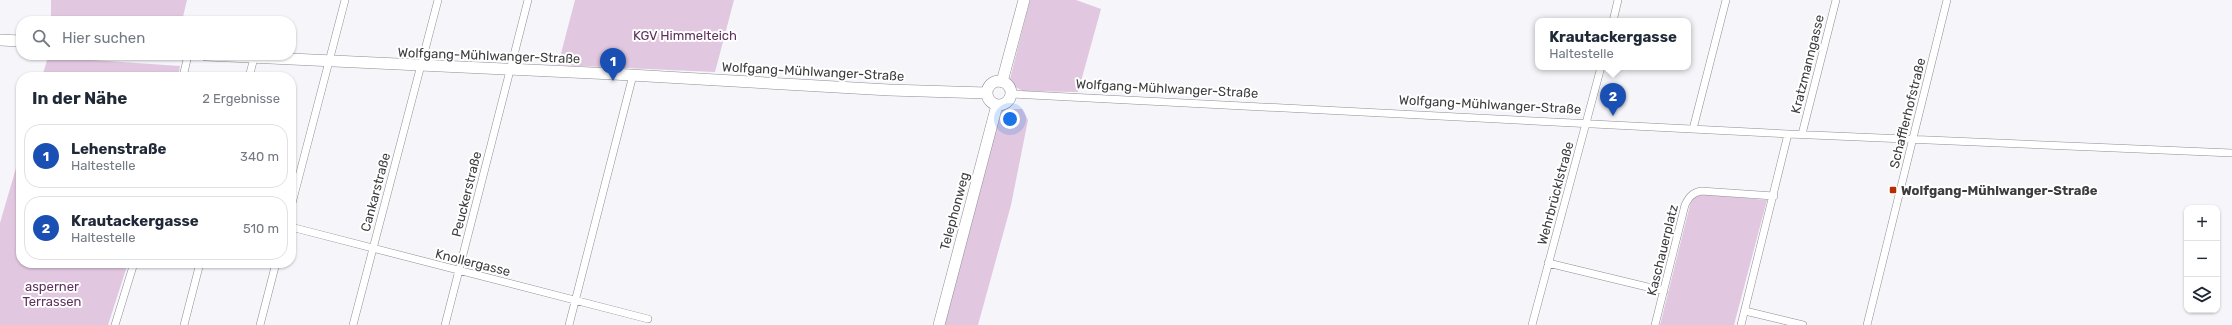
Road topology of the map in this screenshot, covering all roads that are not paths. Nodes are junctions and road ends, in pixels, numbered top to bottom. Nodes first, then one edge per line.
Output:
1 (345, 0) edge
2 (438, 0) edge
3 (528, 0) edge
4 (1024, 0) edge
5 (1618, 0) edge
6 (1726, 0) edge
7 (1836, 0) edge
8 (1947, 0) edge
9 (1614, 18) edge
10 (0, 40) edge
11 (16, 41) edge
12 (187, 60) edge
13 (253, 60) edge
14 (296, 60) edge
15 (329, 61) junction
16 (421, 66) junction
17 (510, 69) junction
18 (1599, 70) edge
19 (184, 72) edge
20 (250, 72) edge
21 (633, 75) junction
22 (1002, 82) junction
23 (987, 93) junction
24 (1011, 94) junction
25 (997, 105) junction
26 (1586, 123) junction
27 (1693, 129) junction
28 (1788, 134) junction
29 (1802, 134) junction
30 (1913, 138) junction
31 (2232, 153) edge
32 (296, 188) edge
33 (1774, 196) junction
34 (296, 229) edge
35 (373, 249) junction
36 (1548, 263) junction
37 (132, 268) edge
38 (199, 268) edge
39 (275, 268) edge
40 (459, 271) junction
41 (1664, 291) junction
42 (576, 301) junction
43 (1745, 311) junction
44 (648, 319) dead end
45 (115, 325) edge
46 (184, 325) edge
47 (260, 325) edge
48 (353, 325) edge
49 (445, 325) edge
50 (569, 325) edge
51 (939, 325) edge
52 (1532, 325) edge
53 (1655, 325) edge
54 (1741, 325) edge
55 (1803, 325) edge
56 (1867, 325) edge

1 - 15 street
2 - 16 street, Cankarstraße
3 - 17 street, Peuckerstraße
4 - 22 street
5 - 9 street
6 - 27 street
7 - 29 street, Kratzmanngasse
8 - 30 street, Schafflerhofstraße
10 - 11 street
12 - 19 street
13 - 20 street
14 - 15 street, Wolfgang-Mühlwanger-Straße
15 - 16 street, Wolfgang-Mühlwanger-Straße
15 - 32 street
16 - 17 street, Wolfgang-Mühlwanger-Straße
16 - 35 street, Cankarstraße
17 - 21 street, Wolfgang-Mühlwanger-Straße
17 - 40 street, Peuckerstraße
18 - 26 street, Wehrbrücklstraße
21 - 23 street, Wolfgang-Mühlwanger-Straße
21 - 42 street
22 - 23 street
22 - 24 street
23 - 25 street
24 - 25 street
24 - 26 street, Wolfgang-Mühlwanger-Straße
25 - 51 street, Telephonweg
26 - 27 street, Wolfgang-Mühlwanger-Straße
26 - 36 street, Wehrbrücklstraße
27 - 28 street, Wolfgang-Mühlwanger-Straße
28 - 29 street, Wolfgang-Mühlwanger-Straße
28 - 33 street
29 - 30 street, Wolfgang-Mühlwanger-Straße
30 - 31 street, Wolfgang-Mühlwanger-Straße
30 - 56 street, Schafflerhofstraße
33 - 41 street, Kaschauerplatz
33 - 43 street
34 - 35 street, Knollergasse
35 - 40 street, Knollergasse
35 - 48 street, Cankarstraße
36 - 41 street
36 - 52 street, Wehrbrücklstraße
37 - 45 street
38 - 46 street
39 - 47 street
40 - 42 street, Knollergasse
40 - 49 street, Peuckerstraße
41 - 53 street, Kaschauerplatz
42 - 44 street, Knollergasse
42 - 50 street
43 - 54 street
43 - 55 street

